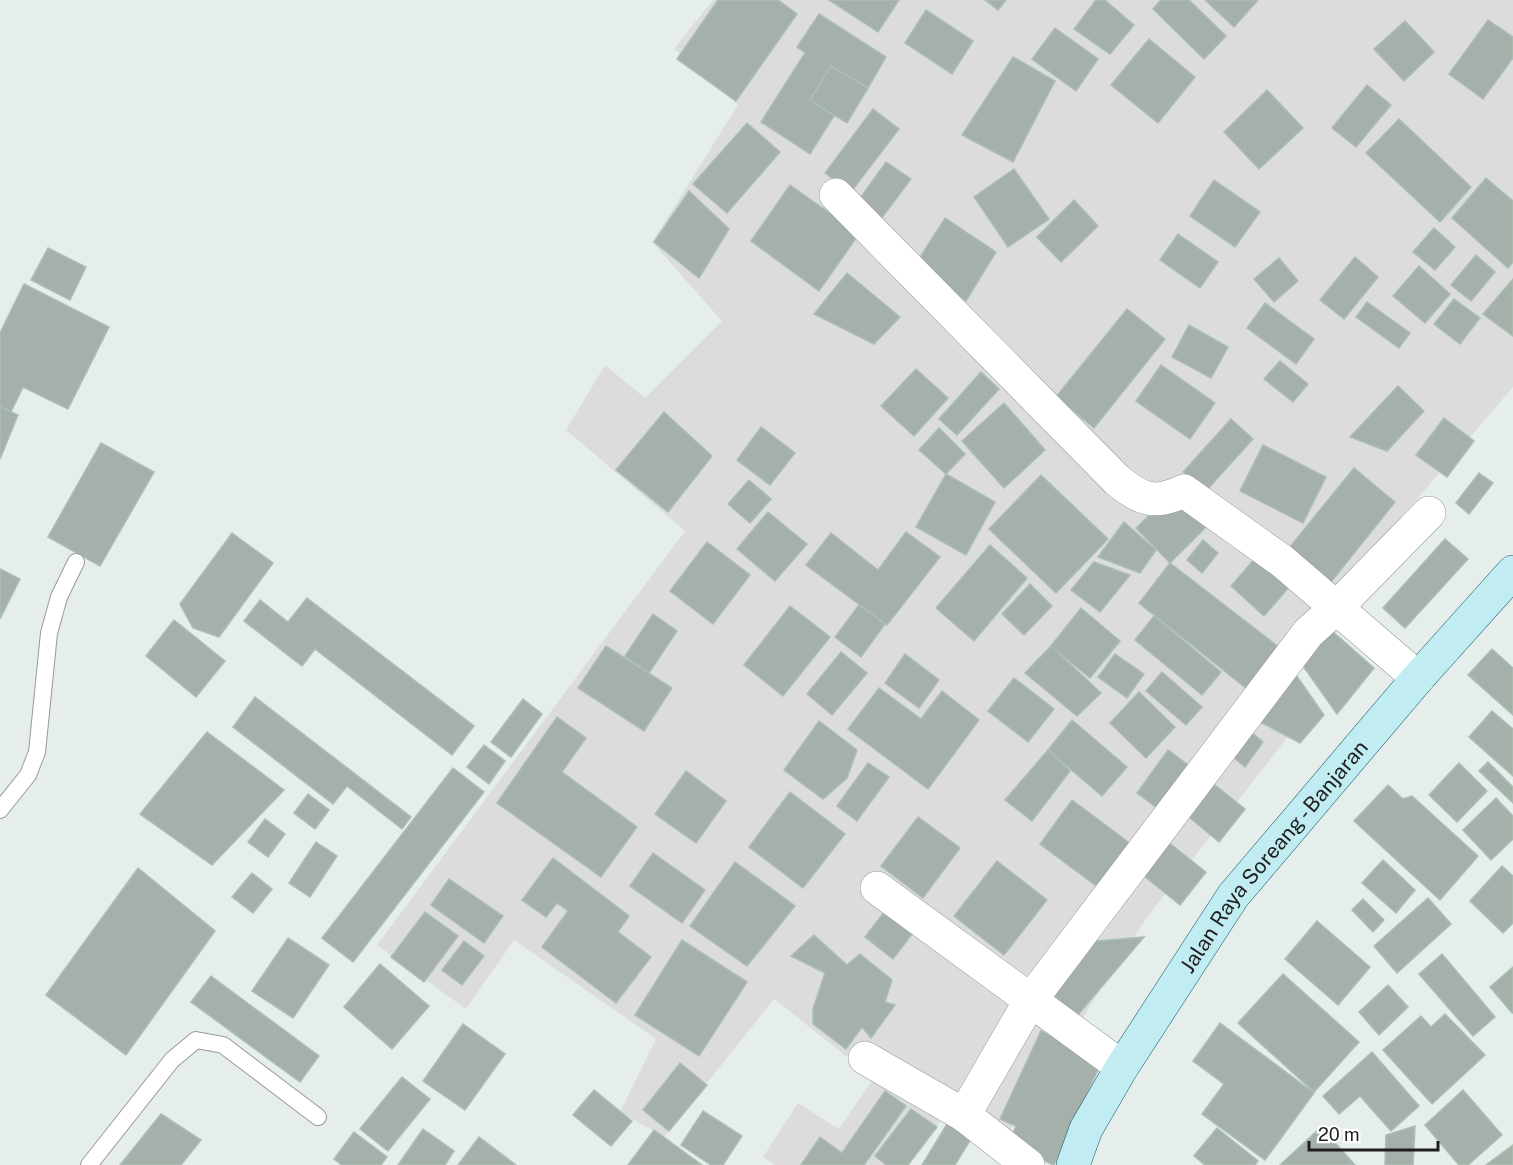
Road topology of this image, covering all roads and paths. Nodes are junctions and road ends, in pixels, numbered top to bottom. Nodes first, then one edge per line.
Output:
1 (836, 195) dead end
2 (1429, 513) dead end
3 (76, 561) dead end
4 (1513, 572) edge
5 (1336, 608) junction
6 (1418, 678) junction
7 (0, 810) edge
8 (877, 888) dead end
9 (1030, 1001) junction
10 (866, 1058) dead end
11 (1122, 1067) junction
12 (964, 1115) junction
13 (318, 1117) dead end
14 (89, 1165) edge
15 (1028, 1165) edge
16 (1073, 1165) edge

1 - 5 street
2 - 5 street
3 - 7 lane
4 - 6 main road, Jalan Raya Soreang - Banjaran
5 - 6 street
5 - 9 street
6 - 11 main road, Jalan Raya Soreang - Banjaran
8 - 9 street
9 - 11 street
9 - 12 street
10 - 12 street
11 - 16 main road, Jalan Raya Soreang - Banjaran
12 - 15 street
13 - 14 lane

